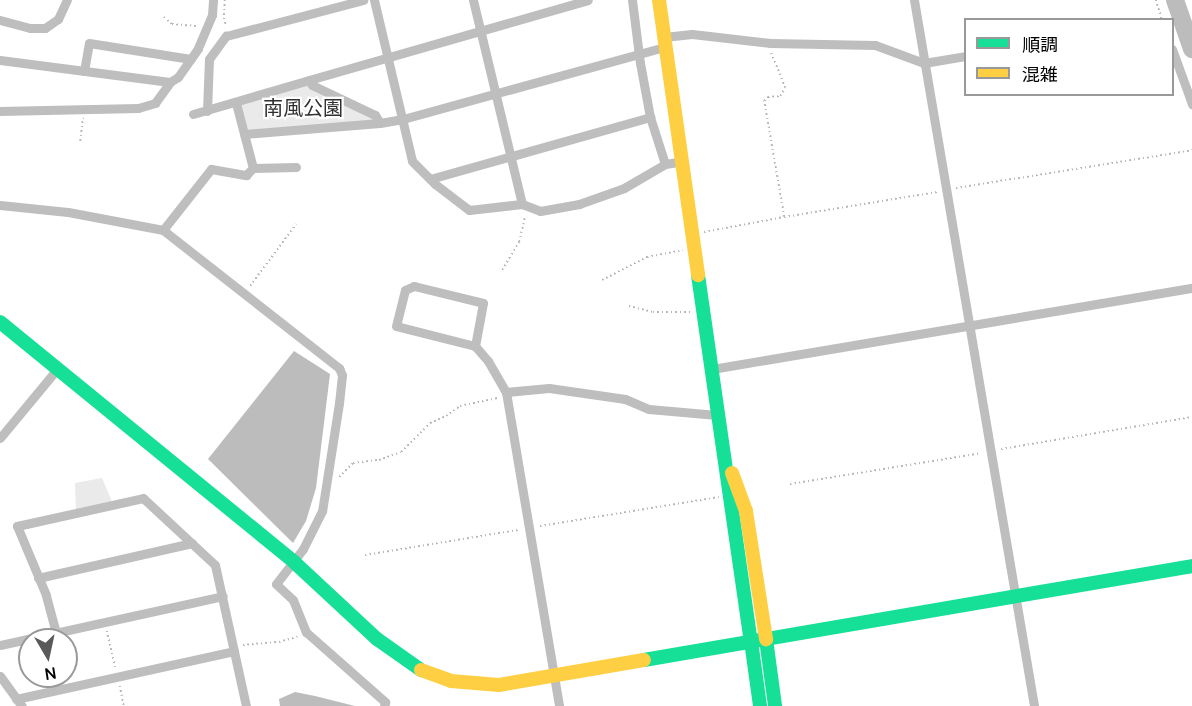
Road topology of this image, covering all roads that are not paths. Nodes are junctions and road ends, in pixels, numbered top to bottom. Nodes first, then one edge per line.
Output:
1 (67, 0) edge
2 (213, 0) edge
3 (363, 0) edge
4 (374, 0) edge
5 (473, 0) edge
6 (588, 0) edge
7 (632, 0) edge
8 (659, 0) edge
9 (914, 0) edge
10 (0, 20) edge
11 (480, 32) junction
12 (665, 42) junction
13 (1174, 52) edge
14 (639, 53) junction
15 (964, 56) edge
16 (388, 57) junction
17 (191, 59) junction
18 (0, 60) edge
19 (924, 63) junction
20 (84, 72) junction
21 (309, 80) junction
22 (170, 82) junction
23 (496, 95) junction
24 (236, 103) junction
25 (1192, 104) edge
26 (0, 111) edge
27 (207, 111) junction
28 (193, 114) dead end
29 (650, 117) junction
30 (403, 119) junction
31 (380, 123) junction
32 (244, 134) junction
33 (510, 156) junction
34 (683, 160) junction
35 (665, 164) junction
36 (296, 167) dead end
37 (253, 168) junction
38 (430, 179) junction
39 (0, 205) edge
40 (524, 206) junction
41 (163, 230) junction
42 (1192, 288) edge
43 (0, 322) edge
44 (968, 325) junction
45 (475, 346) junction
46 (58, 368) junction
47 (712, 369) junction
48 (506, 392) junction
49 (718, 420) junction
50 (0, 438) edge
51 (192, 543) junction
52 (294, 562) junction
53 (1192, 566) edge
54 (38, 578) junction
55 (223, 596) junction
56 (1015, 596) junction
57 (55, 628) edge
58 (76, 628) edge
59 (766, 639) junction
60 (18, 641) edge
61 (751, 641) junction
62 (0, 645) edge
63 (233, 649) junction
64 (0, 676) edge
65 (554, 676) junction
66 (19, 702) edge
67 (244, 706) edge
68 (384, 706) edge
69 (559, 706) edge
70 (760, 706) edge
71 (775, 706) edge
72 (1034, 706) edge

1 - 10 street
2 - 17 street
3 - 27 street
4 - 16 street
5 - 11 street
6 - 11 street
7 - 14 street
8 - 12 street
9 - 19 street
11 - 16 street
11 - 23 street
12 - 14 street
12 - 19 street
12 - 34 street
13 - 25 street
14 - 23 street
14 - 29 street
15 - 19 street
16 - 21 street
16 - 30 street
17 - 20 street
17 - 22 street
18 - 20 street
19 - 44 street
20 - 22 street
21 - 24 street
21 - 31 street
22 - 26 street
23 - 30 street
23 - 33 street
24 - 27 street
24 - 32 street
27 - 28 street
29 - 33 street
29 - 35 street
30 - 31 street
30 - 38 street
31 - 32 street
32 - 37 street
33 - 38 street
33 - 40 street
34 - 35 street
34 - 47 street
35 - 40 street
36 - 37 street
37 - 41 street
38 - 40 street
39 - 41 street
41 - 52 street
42 - 44 street
43 - 46 street
44 - 47 street
44 - 56 street
45 - 45 street
45 - 48 street
46 - 50 street
46 - 52 street
47 - 49 street
48 - 49 street
48 - 65 street
49 - 59 street
49 - 61 street
51 - 54 street
51 - 54 street
51 - 55 street
52 - 65 street
52 - 68 street
53 - 56 street
54 - 57 street
55 - 58 street
55 - 63 street
56 - 59 street
56 - 72 street
59 - 61 street
59 - 71 street
60 - 62 street
61 - 65 street
61 - 70 street
63 - 66 street
63 - 67 street
64 - 66 street
65 - 69 street

